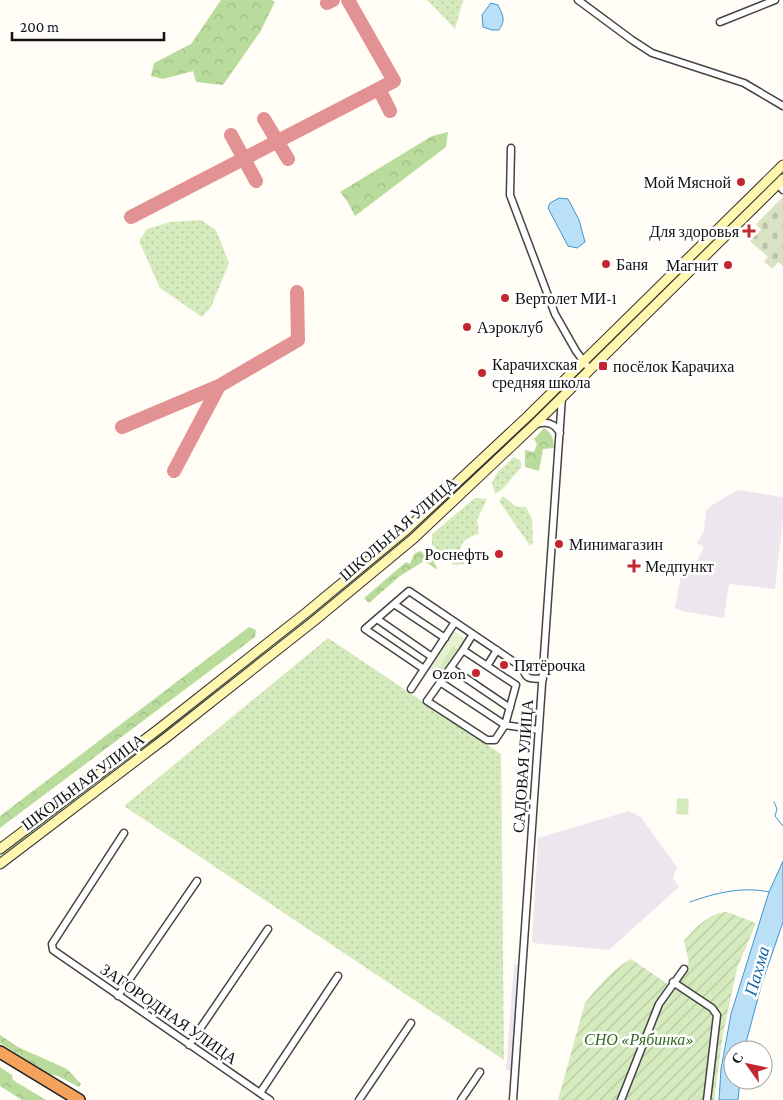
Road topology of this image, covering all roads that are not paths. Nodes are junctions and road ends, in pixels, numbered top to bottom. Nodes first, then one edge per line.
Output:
1 (578, 0) edge
2 (775, 0) edge
3 (720, 22) dead end
4 (783, 106) edge
5 (511, 148) dead end
6 (783, 165) edge
7 (770, 177) junction
8 (781, 184) edge
9 (583, 362) junction
10 (590, 370) junction
11 (555, 389) junction
12 (562, 397) junction
13 (535, 424) junction
14 (560, 433) junction
15 (406, 530) junction
16 (413, 538) junction
17 (394, 604) junction
18 (376, 619) junction
19 (455, 622) junction
20 (473, 634) junction
21 (445, 638) junction
22 (463, 650) junction
23 (497, 650) junction
24 (432, 657) junction
25 (487, 666) junction
26 (451, 668) junction
27 (424, 669) junction
28 (525, 676) junction
29 (543, 679) junction
30 (440, 682) junction
31 (516, 685) junction
32 (411, 689) dead end
33 (510, 708) junction
34 (505, 725) junction
35 (539, 730) junction
36 (124, 833) dead end
37 (0, 849) edge
38 (0, 864) edge
39 (197, 881) dead end
40 (268, 929) dead end
41 (684, 968) dead end
42 (338, 976) dead end
43 (674, 982) junction
44 (118, 996) junction
45 (411, 1024) dead end
46 (189, 1045) junction
47 (0, 1052) edge
48 (0, 1058) edge
49 (480, 1072) dead end
50 (260, 1093) junction
51 (69, 1100) edge
52 (79, 1100) edge
53 (270, 1100) edge
54 (359, 1100) edge
55 (461, 1100) edge
56 (513, 1100) edge
57 (621, 1100) edge
58 (707, 1100) edge

1 - 4 street
2 - 3 street
5 - 9 street
6 - 7 main road, ШКОЛЬНАЯ УЛИЦА
7 - 8 main road
7 - 9 main road, ШКОЛЬНАЯ УЛИЦА
8 - 10 main road, ШКОЛЬНАЯ УЛИЦА
9 - 10 street
9 - 11 main road, ШКОЛЬНАЯ УЛИЦА
10 - 12 main road, ШКОЛЬНАЯ УЛИЦА
11 - 12 main road
11 - 15 main road, ШКОЛЬНАЯ УЛИЦА
12 - 13 main road, ШКОЛЬНАЯ УЛИЦА
12 - 14 street, САДОВАЯ УЛИЦА
13 - 14 street
13 - 16 main road, ШКОЛЬНАЯ УЛИЦА
14 - 29 street, САДОВАЯ УЛИЦА
15 - 16 main road
15 - 37 main road, ШКОЛЬНАЯ УЛИЦА
16 - 38 main road, ШКОЛЬНАЯ УЛИЦА
17 - 18 street
17 - 19 street
17 - 21 street
18 - 24 street
18 - 27 street
19 - 20 street
19 - 21 street
20 - 22 street
20 - 23 street
21 - 24 street
22 - 25 street
22 - 26 street
23 - 25 street
23 - 28 street
24 - 27 street
25 - 31 street
26 - 30 street
26 - 33 street
27 - 32 street
28 - 29 street
28 - 31 street
29 - 35 street, САДОВАЯ УЛИЦА
30 - 34 street
30 - 34 street
31 - 33 street
33 - 34 street
34 - 35 street
35 - 56 street, САДОВАЯ УЛИЦА
36 - 44 street, ЗАГОРОДНАЯ УЛИЦА
39 - 44 street
40 - 46 street
41 - 43 street
42 - 50 street
43 - 57 street
43 - 58 street
44 - 46 street, ЗАГОРОДНАЯ УЛИЦА
45 - 54 street
46 - 50 street, ЗАГОРОДНАЯ УЛИЦА
47 - 52 highway
48 - 51 highway
49 - 55 street
50 - 53 street, ЗАГОРОДНАЯ УЛИЦА

